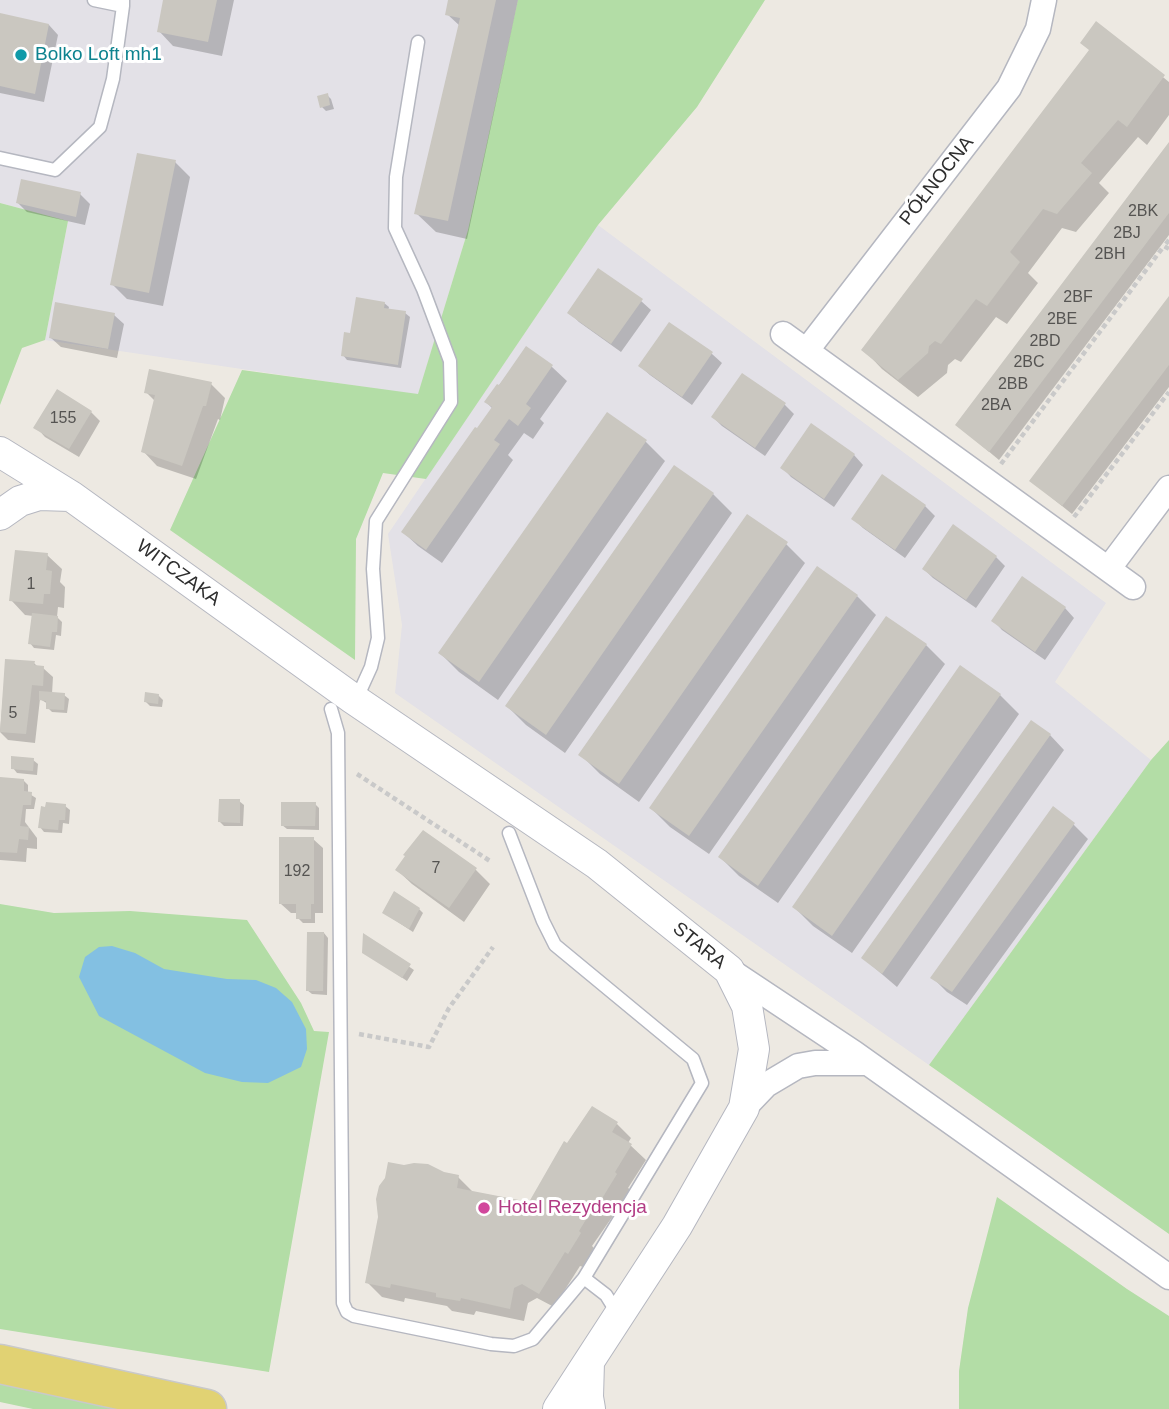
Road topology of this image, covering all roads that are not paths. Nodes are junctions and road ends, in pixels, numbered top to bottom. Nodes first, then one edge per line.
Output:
1 (94, 0) edge
2 (1044, 0) edge
3 (123, 3) edge
4 (418, 42) dead end
5 (0, 158) edge
6 (783, 334) dead end
7 (807, 350) junction
8 (6, 456) edge
9 (1169, 488) edge
10 (71, 496) junction
11 (0, 515) edge
12 (1109, 568) junction
13 (1133, 587) dead end
14 (343, 700) junction
15 (516, 823) junction
16 (729, 970) junction
17 (867, 1063) junction
18 (744, 1108) junction
19 (1169, 1277) edge
20 (584, 1278) junction
21 (614, 1323) junction
22 (590, 1362) junction
23 (0, 1364) edge
24 (207, 1409) edge
25 (558, 1409) edge
26 (590, 1409) edge

1 - 3 lane
2 - 7 street, PÓŁNOCNA
3 - 5 lane
4 - 14 lane
6 - 7 street
7 - 12 street
8 - 10 street, WITCZAKA
9 - 12 street
10 - 11 street
10 - 14 street, WITCZAKA
12 - 13 street
14 - 15 street, STARA
14 - 20 lane
15 - 16 street, STARA
15 - 20 lane
16 - 17 street
16 - 18 street, STARA
17 - 18 street
17 - 19 street
18 - 21 street, STARA
20 - 21 lane
21 - 22 street, STARA
22 - 25 street, STARA
22 - 26 street, STARA
23 - 24 main road

